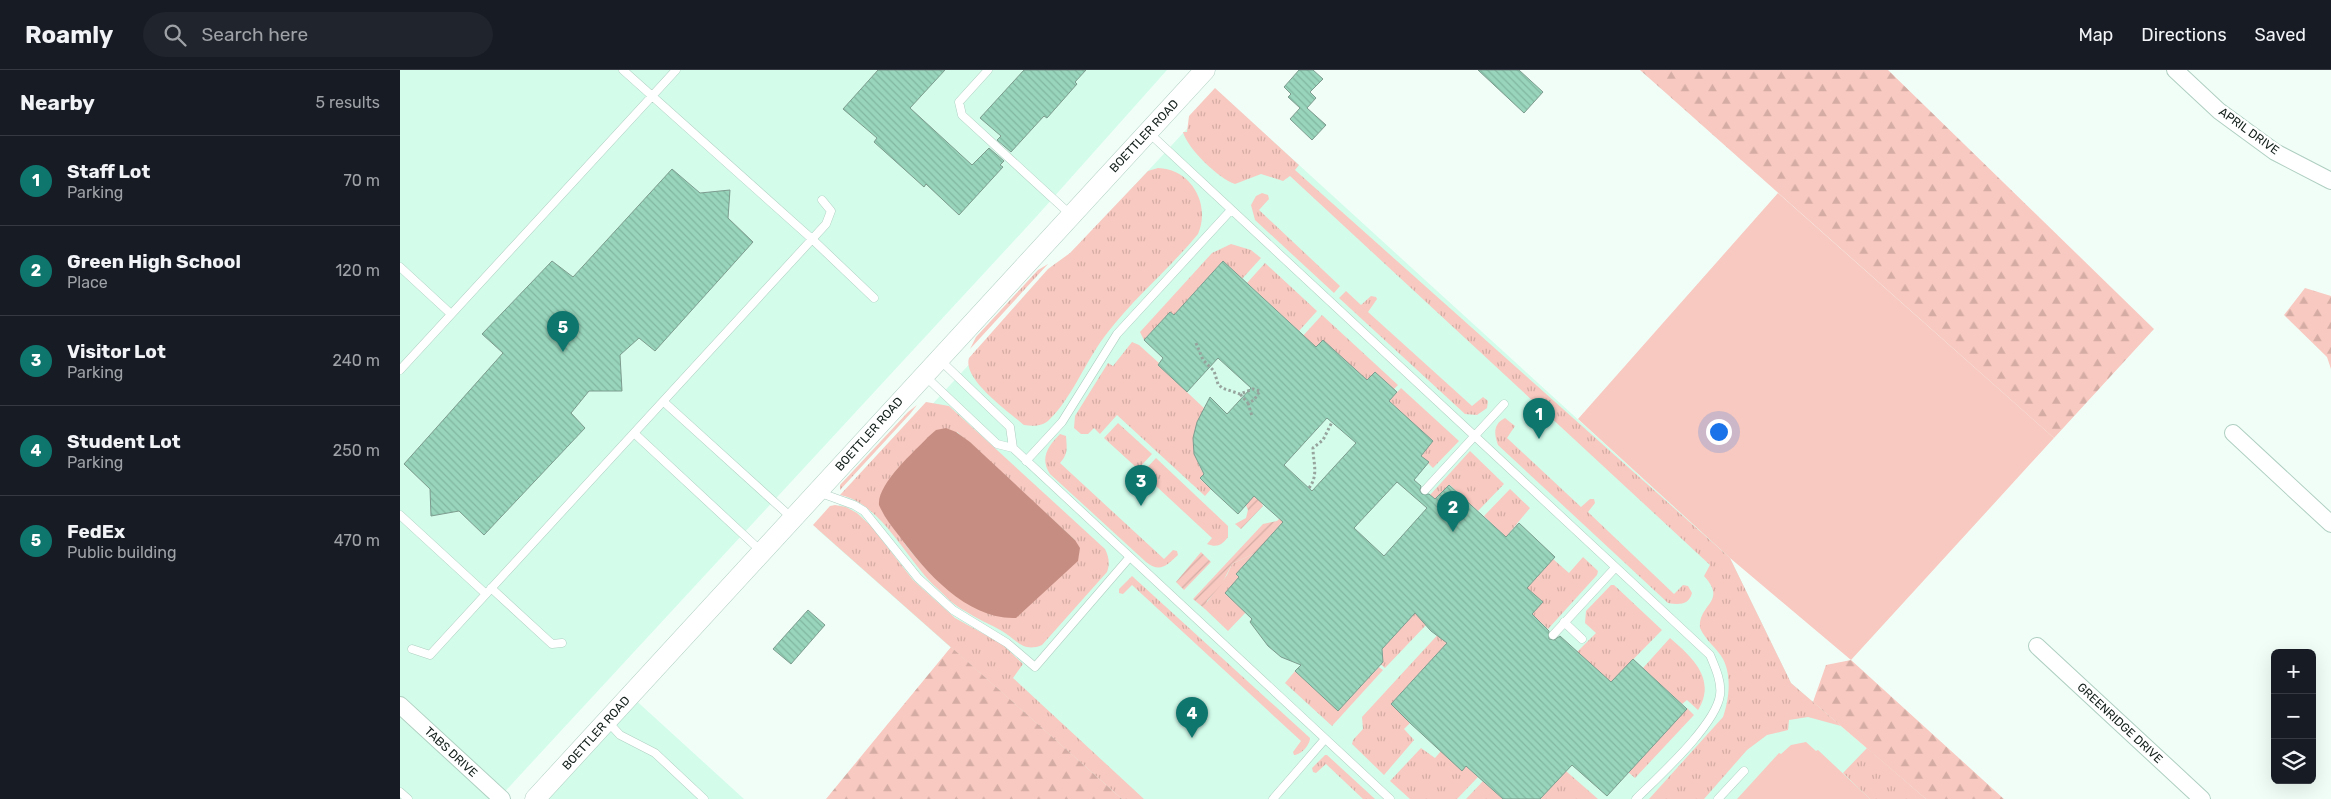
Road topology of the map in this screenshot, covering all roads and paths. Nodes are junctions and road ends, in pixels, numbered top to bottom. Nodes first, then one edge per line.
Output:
1 (623, 70) edge
2 (676, 70) edge
3 (988, 70) edge
4 (1205, 70) edge
5 (2176, 70) edge
6 (652, 96) junction
7 (1148, 132) junction
8 (2331, 181) edge
9 (822, 200) dead end
10 (1231, 210) junction
11 (1071, 215) junction
12 (812, 239) junction
13 (400, 267) edge
14 (874, 298) dead end
15 (451, 314) junction
16 (1196, 343) dead end
17 (938, 358) junction
18 (400, 370) edge
19 (923, 375) junction
20 (1240, 394) junction
21 (664, 402) junction
22 (1248, 403) junction
23 (1504, 404) dead end
24 (1252, 416) dead end
25 (1332, 422) dead end
26 (634, 433) junction
27 (2233, 433) dead end
28 (1474, 438) junction
29 (1013, 448) junction
30 (1026, 461) junction
31 (1309, 488) dead end
32 (1425, 490) dead end
33 (816, 491) junction
34 (400, 515) edge
35 (792, 518) junction
36 (2331, 524) edge
37 (761, 551) junction
38 (1130, 558) junction
39 (1615, 568) junction
40 (489, 591) junction
41 (1564, 622) junction
42 (1552, 634) dead end
43 (1582, 639) dead end
44 (562, 643) dead end
45 (2037, 646) dead end
46 (412, 649) dead end
47 (400, 705) edge
48 (606, 721) junction
49 (1325, 739) junction
50 (1744, 771) dead end
51 (400, 792) edge
52 (408, 799) edge
53 (502, 799) edge
54 (535, 799) edge
55 (704, 799) edge
56 (1273, 799) edge
57 (1390, 799) edge
58 (1636, 799) edge
59 (1718, 799) edge
60 (2202, 799) edge

1 - 6 lane
2 - 6 lane
3 - 11 lane
4 - 7 street, BOETTLER ROAD
5 - 8 street, APRIL DRIVE
6 - 12 lane
6 - 15 lane
7 - 10 lane
7 - 11 street, BOETTLER ROAD
9 - 12 lane
10 - 28 lane
10 - 30 lane
11 - 17 street, BOETTLER ROAD
12 - 14 lane
12 - 21 lane
13 - 15 lane
15 - 18 lane
16 - 20 path
17 - 19 street, BOETTLER ROAD
17 - 29 lane
19 - 29 lane
19 - 33 street, BOETTLER ROAD
20 - 22 path
20 - 22 path
21 - 26 lane
21 - 35 lane
22 - 24 path
23 - 28 lane
25 - 31 path
26 - 37 lane
26 - 40 lane
27 - 36 street
28 - 32 lane
28 - 39 lane
29 - 30 lane
30 - 38 lane
33 - 35 street, BOETTLER ROAD
33 - 38 lane
34 - 40 lane
35 - 37 street, BOETTLER ROAD
37 - 48 street, BOETTLER ROAD
38 - 49 lane
39 - 41 lane
39 - 58 lane
40 - 44 lane
40 - 46 lane
41 - 42 lane
41 - 43 lane
45 - 60 street, GREENRIDGE DRIVE
47 - 53 street, TABS DRIVE
48 - 54 street, BOETTLER ROAD
48 - 55 lane
49 - 56 lane
49 - 57 lane
50 - 59 lane
51 - 52 lane

